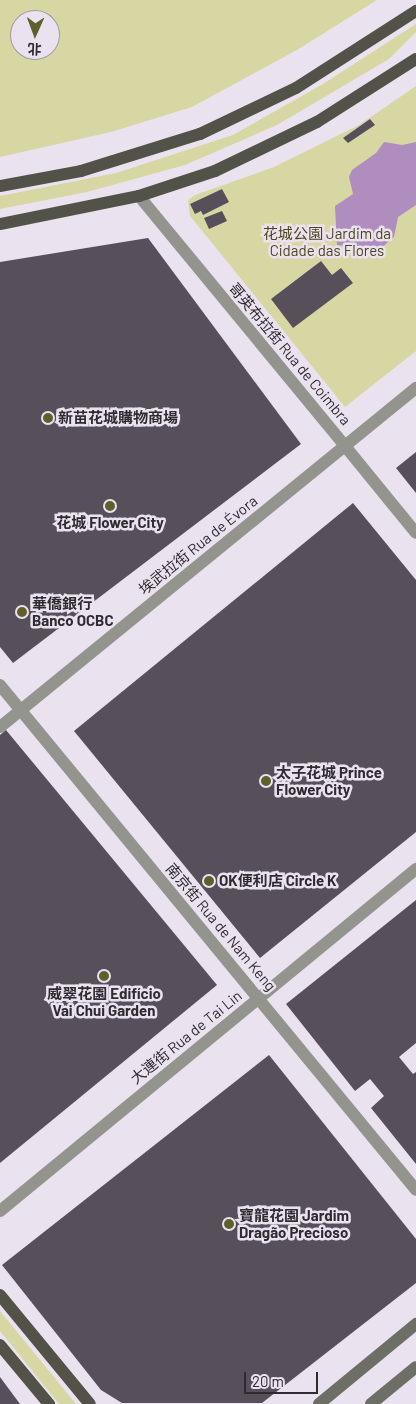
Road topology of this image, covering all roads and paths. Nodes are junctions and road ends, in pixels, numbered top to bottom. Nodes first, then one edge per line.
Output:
1 (416, 11) edge
2 (416, 59) edge
3 (0, 186) edge
4 (139, 196) junction
5 (0, 224) edge
6 (416, 388) edge
7 (345, 446) junction
8 (416, 532) edge
9 (0, 685) edge
10 (21, 710) junction
11 (0, 727) edge
12 (416, 869) edge
13 (259, 998) junction
14 (416, 1190) edge
15 (0, 1211) edge
16 (0, 1295) edge
17 (416, 1324) edge
18 (0, 1345) edge
19 (416, 1367) edge
20 (49, 1404) edge
21 (90, 1404) edge
22 (319, 1404) edge
23 (370, 1404) edge

1 - 3 main road
2 - 4 main road
4 - 5 main road
4 - 7 street, 哥英布拉街 Rua de Coimbra
6 - 7 street, 埃武拉街 Rua de Évora
7 - 8 street, 哥英布拉街 Rua de Coimbra
7 - 10 street, 埃武拉街 Rua de Évora
9 - 10 street, 南京街 Rua de Nam Keng
10 - 11 street, 埃武拉街 Rua de Évora
10 - 13 street, 南京街 Rua de Nam Keng
12 - 13 street, 大連街 Rua de Tai Lin
13 - 14 street, 南京街 Rua de Nam Keng
13 - 15 street, 大連街 Rua de Tai Lin
16 - 21 main road
17 - 22 main road
18 - 20 main road
19 - 23 main road

